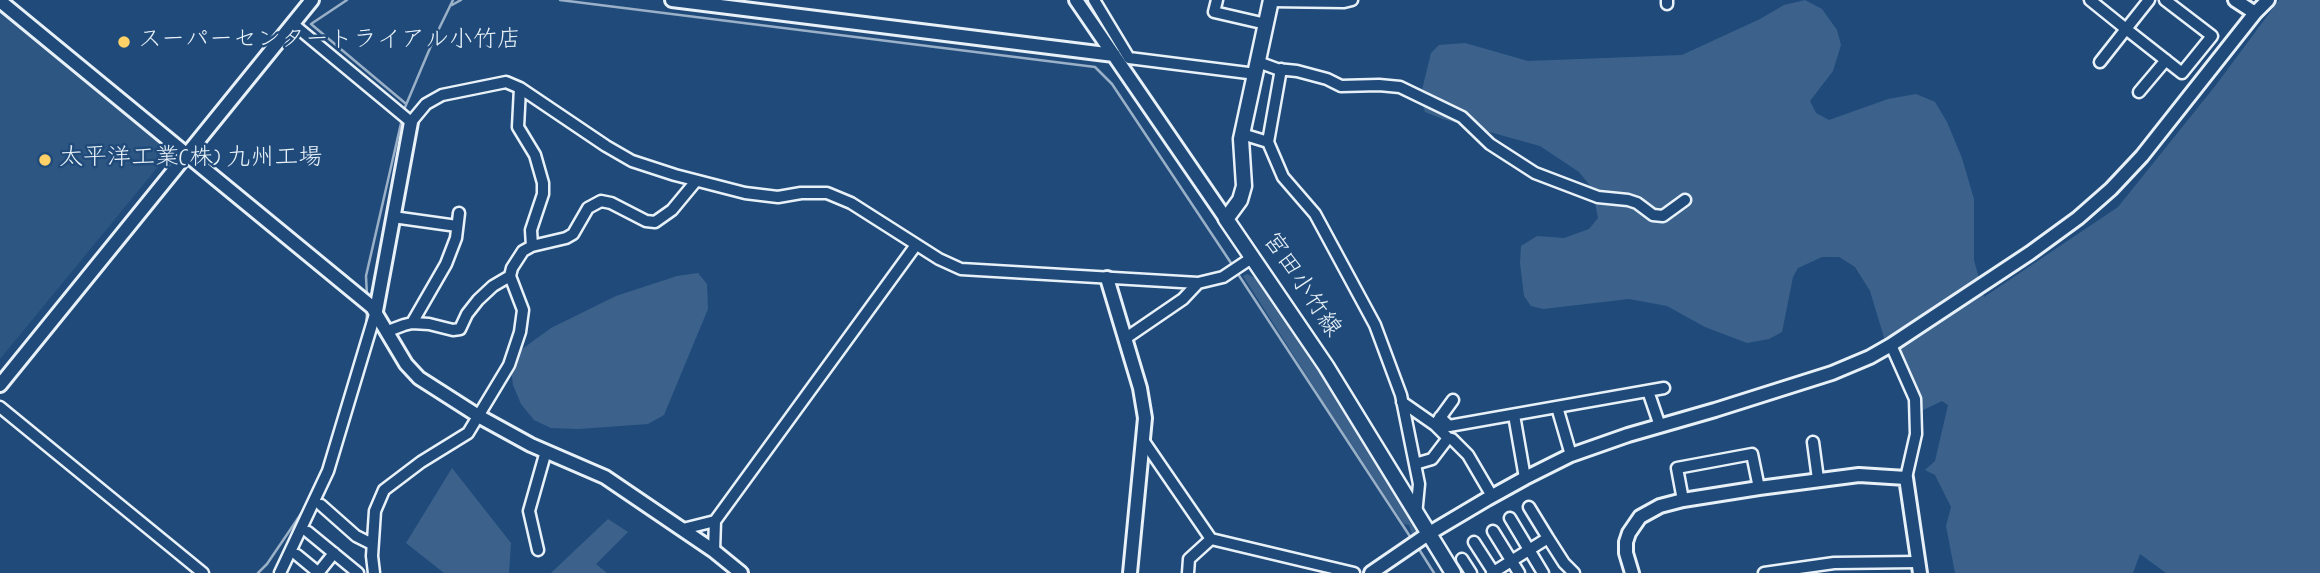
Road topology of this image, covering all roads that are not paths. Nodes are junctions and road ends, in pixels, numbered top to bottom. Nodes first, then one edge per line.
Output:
1 (312, 0) edge
2 (672, 0) edge
3 (1076, 0) edge
4 (1094, 0) edge
5 (1217, 0) edge
6 (1271, 0) edge
7 (1351, 0) edge
8 (2090, 0) edge
9 (2149, 0) edge
10 (2165, 0) edge
11 (2235, 0) edge
12 (2269, 0) edge
13 (0, 1) edge
14 (2255, 13) junction
15 (1266, 23) junction
16 (293, 24) junction
17 (2126, 29) junction
18 (1114, 55) junction
19 (2166, 60) junction
20 (2100, 62) dead end
21 (1257, 68) junction
22 (1281, 69) junction
23 (520, 88) junction
24 (2139, 92) dead end
25 (409, 120) junction
26 (1242, 134) junction
27 (1268, 142) junction
28 (187, 153) junction
29 (696, 180) junction
30 (1685, 200) dead end
31 (459, 213) dead end
32 (393, 216) junction
33 (1226, 219) junction
34 (457, 226) junction
35 (916, 245) junction
36 (531, 246) junction
37 (1253, 257) junction
38 (510, 276) junction
39 (1107, 278) junction
40 (1198, 283) junction
41 (374, 309) junction
42 (412, 323) junction
43 (388, 331) junction
44 (1126, 338) junction
45 (1891, 345) junction
46 (0, 385) edge
47 (1664, 388) dead end
48 (1648, 391) junction
49 (1453, 400) dead end
50 (1402, 402) junction
51 (0, 407) edge
52 (1557, 407) junction
53 (1514, 415) junction
54 (480, 417) junction
55 (1437, 421) junction
56 (1660, 426) junction
57 (1448, 438) junction
58 (1143, 440) junction
59 (1813, 442) dead end
60 (546, 451) junction
61 (1572, 455) junction
62 (1415, 464) junction
63 (1525, 478) junction
64 (1906, 478) junction
65 (1818, 479) junction
66 (1759, 488) junction
67 (1492, 496) junction
68 (1683, 500) junction
69 (321, 505) dead end
70 (1530, 507) dead end
71 (1416, 516) junction
72 (1510, 518) dead end
73 (715, 521) junction
74 (682, 529) junction
75 (1493, 531) dead end
76 (308, 532) dead end
77 (1428, 534) junction
78 (1548, 538) junction
79 (1211, 539) junction
80 (1474, 542) dead end
81 (372, 544) junction
82 (538, 550) dead end
83 (1529, 550) junction
84 (714, 551) junction
85 (334, 553) junction
86 (298, 555) dead end
87 (1462, 559) dead end
88 (1562, 560) junction
89 (1511, 561) junction
90 (1864, 563) junction
91 (1919, 568) edge
92 (203, 573) edge
93 (280, 573) edge
94 (318, 573) edge
95 (358, 573) edge
96 (374, 573) edge
97 (741, 573) edge
98 (1130, 573) edge
99 (1188, 573) edge
100 (1354, 573) edge
101 (1371, 573) edge
102 (1453, 573) edge
103 (1471, 573) edge
104 (1493, 573) edge
105 (1519, 573) edge
106 (1545, 573) edge
107 (1574, 573) edge
108 (1632, 573) edge
109 (1764, 573) edge
110 (1852, 573) edge

1 - 16 street
2 - 18 street
3 - 18 street
4 - 21 street
5 - 15 street
6 - 7 street
6 - 15 main road
8 - 17 street
9 - 17 street
10 - 19 street
11 - 14 street
12 - 14 street
13 - 28 street
14 - 45 street
15 - 21 main road
16 - 25 street
16 - 28 street
17 - 19 street
17 - 20 street
18 - 33 street
19 - 24 street
21 - 22 street
21 - 26 main road
22 - 27 street
22 - 30 street
23 - 25 street
23 - 29 street
23 - 36 street
25 - 32 street
26 - 27 street
26 - 33 main road
27 - 50 street
28 - 41 street
28 - 46 street
29 - 35 street
29 - 36 street
31 - 34 street
32 - 34 street
32 - 41 street
33 - 37 main road, 宮田小竹線
34 - 42 street
35 - 39 street
35 - 73 street
36 - 38 street
37 - 40 street
37 - 71 main road, 宮田小竹線
38 - 42 street
38 - 54 street
39 - 40 street
39 - 44 street
40 - 44 street
41 - 43 street
41 - 93 street
42 - 43 street
43 - 54 street
44 - 58 street
45 - 56 street
45 - 64 street
47 - 48 street
48 - 52 street
48 - 56 street
49 - 55 street
50 - 55 street
50 - 62 street
51 - 92 street
52 - 53 street
52 - 61 street
53 - 55 street
53 - 63 street
54 - 60 street
54 - 81 street
55 - 57 street
56 - 61 street
57 - 62 street
57 - 67 street
58 - 79 street
58 - 98 street
59 - 65 street
60 - 74 street
60 - 82 street
61 - 63 street
62 - 71 street
63 - 67 street
64 - 65 street
64 - 91 street
65 - 66 street
66 - 68 street
66 - 68 street
67 - 77 street
68 - 108 street
69 - 81 street
70 - 78 street
71 - 77 main road, 宮田小竹線
72 - 83 street
73 - 74 street
73 - 84 street
74 - 84 street
75 - 89 street
76 - 85 street
77 - 101 street
77 - 102 main road, 宮田小竹線
78 - 83 street
78 - 88 street
79 - 99 street
79 - 100 street
80 - 104 street
81 - 96 street
83 - 89 street
83 - 106 street
84 - 97 street
85 - 94 street
85 - 95 street
86 - 94 street
87 - 103 street
88 - 106 street
88 - 107 street
89 - 104 street
89 - 105 street
90 - 91 street
90 - 109 street
90 - 110 street

